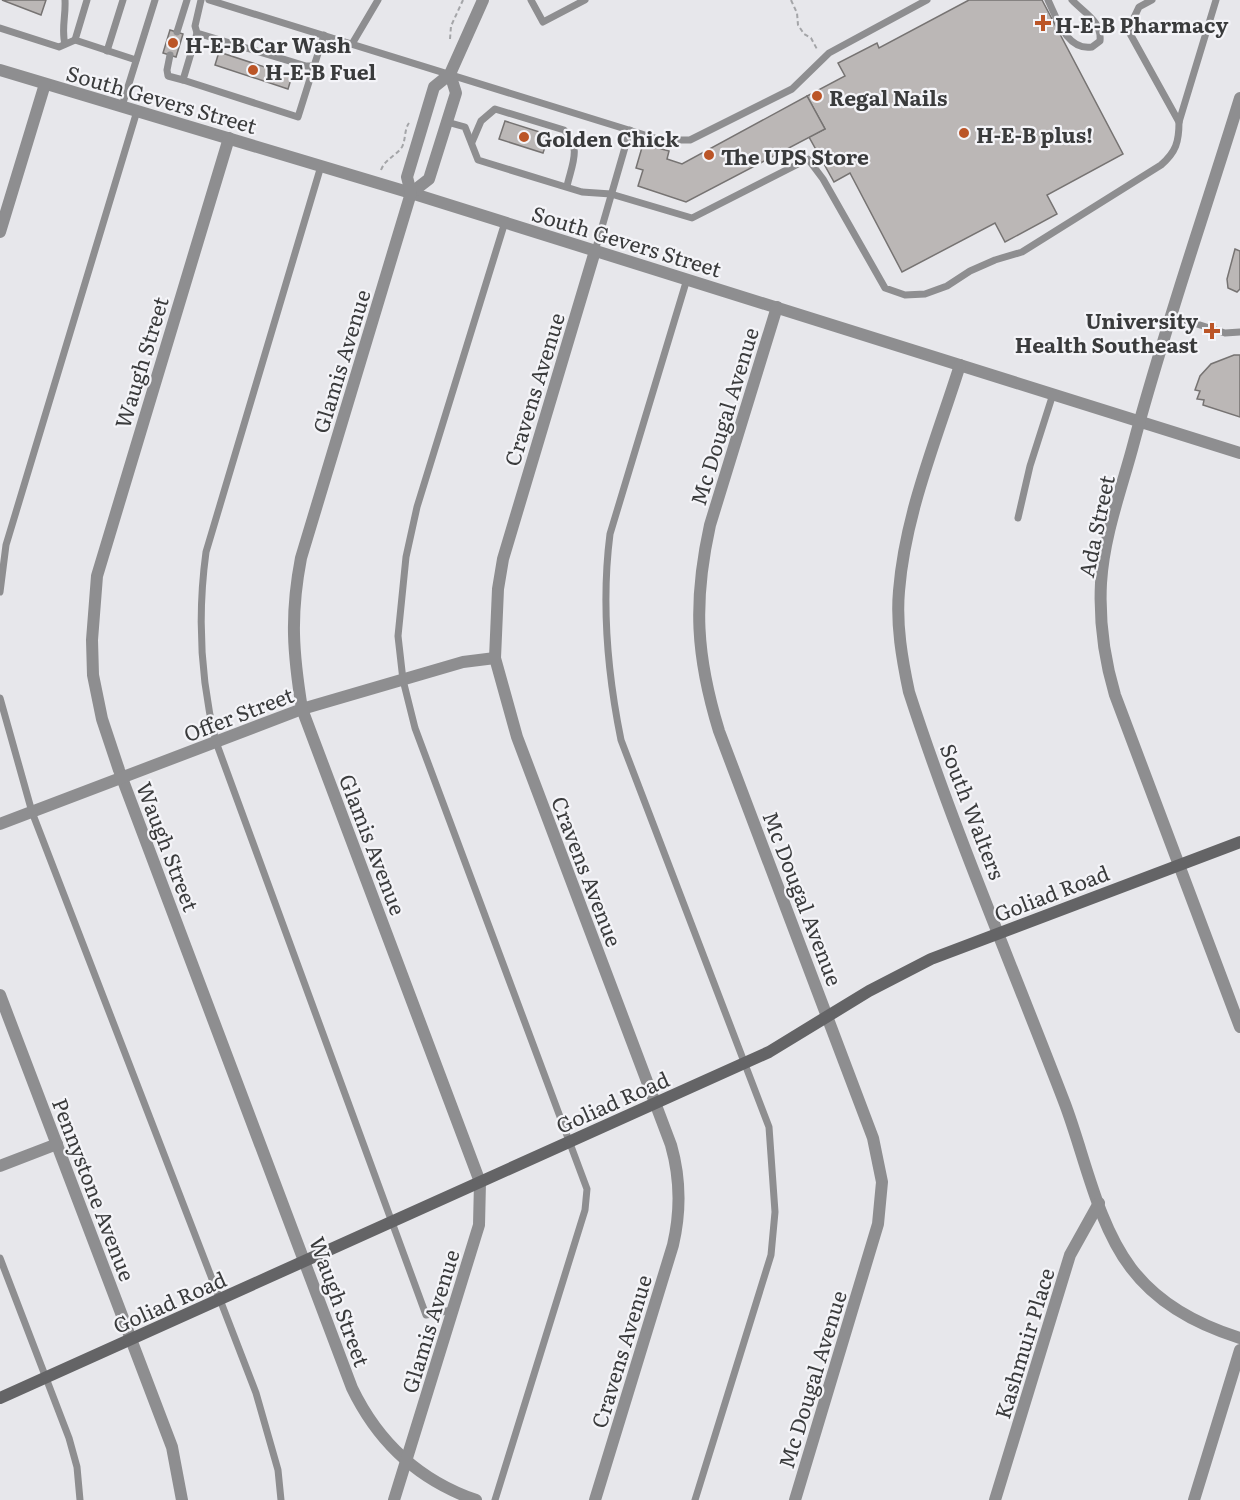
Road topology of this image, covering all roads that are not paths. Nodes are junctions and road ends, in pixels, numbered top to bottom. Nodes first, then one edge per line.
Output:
1 (65, 0) edge
2 (87, 0) edge
3 (123, 0) edge
4 (155, 0) edge
5 (187, 0) edge
6 (201, 0) edge
7 (209, 0) edge
8 (237, 0) edge
9 (378, 0) edge
10 (483, 0) edge
11 (531, 0) edge
12 (585, 0) edge
13 (927, 0) edge
14 (1048, 0) edge
15 (1072, 0) edge
16 (1152, 0) edge
17 (1216, 0) edge
18 (238, 9) junction
19 (0, 28) edge
20 (177, 32) dead end
21 (198, 33) junction
22 (324, 35) junction
23 (75, 40) junction
24 (65, 44) junction
25 (352, 44) junction
26 (107, 51) junction
27 (170, 55) dead end
28 (136, 60) junction
29 (314, 66) junction
30 (0, 70) edge
31 (450, 74) junction
32 (183, 80) junction
33 (45, 84) junction
34 (1240, 98) edge
35 (122, 106) junction
36 (137, 111) junction
37 (447, 122) junction
38 (1179, 122) junction
39 (630, 130) junction
40 (228, 138) junction
41 (472, 142) junction
42 (321, 166) junction
43 (567, 186) junction
44 (411, 193) junction
45 (611, 194) junction
46 (505, 222) junction
47 (0, 232) edge
48 (595, 251) junction
49 (687, 279) junction
50 (777, 307) junction
51 (1172, 316) junction
52 (1240, 332) edge
53 (960, 364) junction
54 (1053, 394) junction
55 (1140, 421) junction
56 (1240, 453) edge
57 (1018, 518) dead end
58 (0, 592) edge
59 (495, 658) junction
60 (403, 680) junction
61 (0, 698) edge
62 (302, 710) junction
63 (216, 742) junction
64 (123, 778) junction
65 (32, 812) junction
66 (0, 824) edge
67 (1240, 842) edge
68 (1178, 865) junction
69 (999, 932) junction
70 (0, 995) edge
71 (827, 1017) junction
72 (1240, 1027) edge
73 (742, 1064) junction
74 (655, 1103) junction
75 (569, 1142) junction
76 (57, 1144) junction
77 (0, 1166) edge
78 (480, 1182) junction
79 (1099, 1203) junction
80 (393, 1221) junction
81 (0, 1258) edge
82 (306, 1261) junction
83 (220, 1299) junction
84 (452, 1310) junction
85 (1240, 1338) edge
86 (131, 1340) junction
87 (1240, 1350) edge
88 (45, 1378) junction
89 (0, 1398) edge
90 (405, 1463) junction
91 (80, 1500) edge
92 (182, 1500) edge
93 (281, 1500) edge
94 (394, 1500) edge
95 (476, 1500) edge
96 (495, 1500) edge
97 (595, 1500) edge
98 (695, 1500) edge
99 (795, 1500) edge
100 (995, 1500) edge
101 (1194, 1500) edge

1 - 24 lane
2 - 23 lane
3 - 26 lane
4 - 28 lane
5 - 20 lane
6 - 21 lane
7 - 18 lane
8 - 18 lane
9 - 25 lane
10 - 31 street
11 - 12 lane
13 - 39 lane
14 - 15 lane
16 - 38 lane
17 - 38 lane
18 - 22 lane
19 - 24 lane
21 - 29 lane
21 - 32 lane
22 - 25 lane
22 - 29 lane
23 - 24 lane
23 - 26 lane
25 - 31 lane
26 - 28 lane
27 - 32 lane
28 - 35 lane
29 - 32 lane
30 - 33 street, South Gevers Street
31 - 37 street
31 - 39 lane
31 - 44 street
33 - 35 street, South Gevers Street
33 - 47 street
34 - 51 street, Ada Street
35 - 36 street, South Gevers Street
36 - 40 street, South Gevers Street
36 - 58 lane
37 - 41 lane
37 - 44 street
38 - 45 lane
39 - 45 lane
40 - 42 street, South Gevers Street
40 - 64 street, Waugh Street
41 - 43 lane
41 - 43 lane
42 - 44 street, South Gevers Street
42 - 63 lane
43 - 45 lane
44 - 46 street, South Gevers Street
44 - 62 street, Glamis Avenue
45 - 48 lane
46 - 48 street, South Gevers Street
46 - 60 lane
48 - 49 street, South Gevers Street
48 - 59 street, Cravens Avenue
49 - 50 street, South Gevers Street
49 - 73 lane
50 - 53 street, South Gevers Street
50 - 71 street, Mc Dougal Avenue
51 - 52 lane
51 - 55 street, Ada Street
53 - 54 street, South Gevers Street
53 - 69 street, South Walters
54 - 55 street, South Gevers Street
54 - 57 lane
55 - 56 street, South Gevers Street
55 - 68 street, Ada Street
59 - 60 street, Offer Street
59 - 74 street, Cravens Avenue
60 - 62 street, Offer Street
60 - 75 lane
61 - 65 lane
62 - 63 street, Offer Street
62 - 78 street, Glamis Avenue
63 - 64 street, Offer Street
63 - 80 lane
64 - 65 street, Offer Street
64 - 82 street, Waugh Street
65 - 66 street, Offer Street
65 - 83 lane
67 - 68 main road, Goliad Road
68 - 69 main road, Goliad Road
68 - 72 street, Ada Street
69 - 71 main road, Goliad Road
69 - 79 street, South Walters
70 - 76 street, Pennystone Avenue
71 - 73 main road, Goliad Road
71 - 99 street, Mc Dougal Avenue
73 - 74 main road, Goliad Road
73 - 98 lane
74 - 75 main road, Goliad Road
74 - 97 street, Cravens Avenue
75 - 78 main road, Goliad Road
75 - 96 lane
76 - 77 street
76 - 86 street, Pennystone Avenue
78 - 80 main road, Goliad Road
78 - 84 street, Glamis Avenue
79 - 85 street, South Walters
79 - 100 street, Kashmuir Place
80 - 82 main road, Goliad Road
80 - 84 lane
81 - 88 lane
82 - 83 main road, Goliad Road
82 - 90 street, Waugh Street
83 - 86 main road, Goliad Road
83 - 93 lane
84 - 90 street, Glamis Avenue
86 - 88 main road, Goliad Road
86 - 92 street, Pennystone Avenue
87 - 101 street
88 - 89 main road, Goliad Road
88 - 91 lane
90 - 94 street, Glamis Avenue
90 - 95 street, Waugh Street

